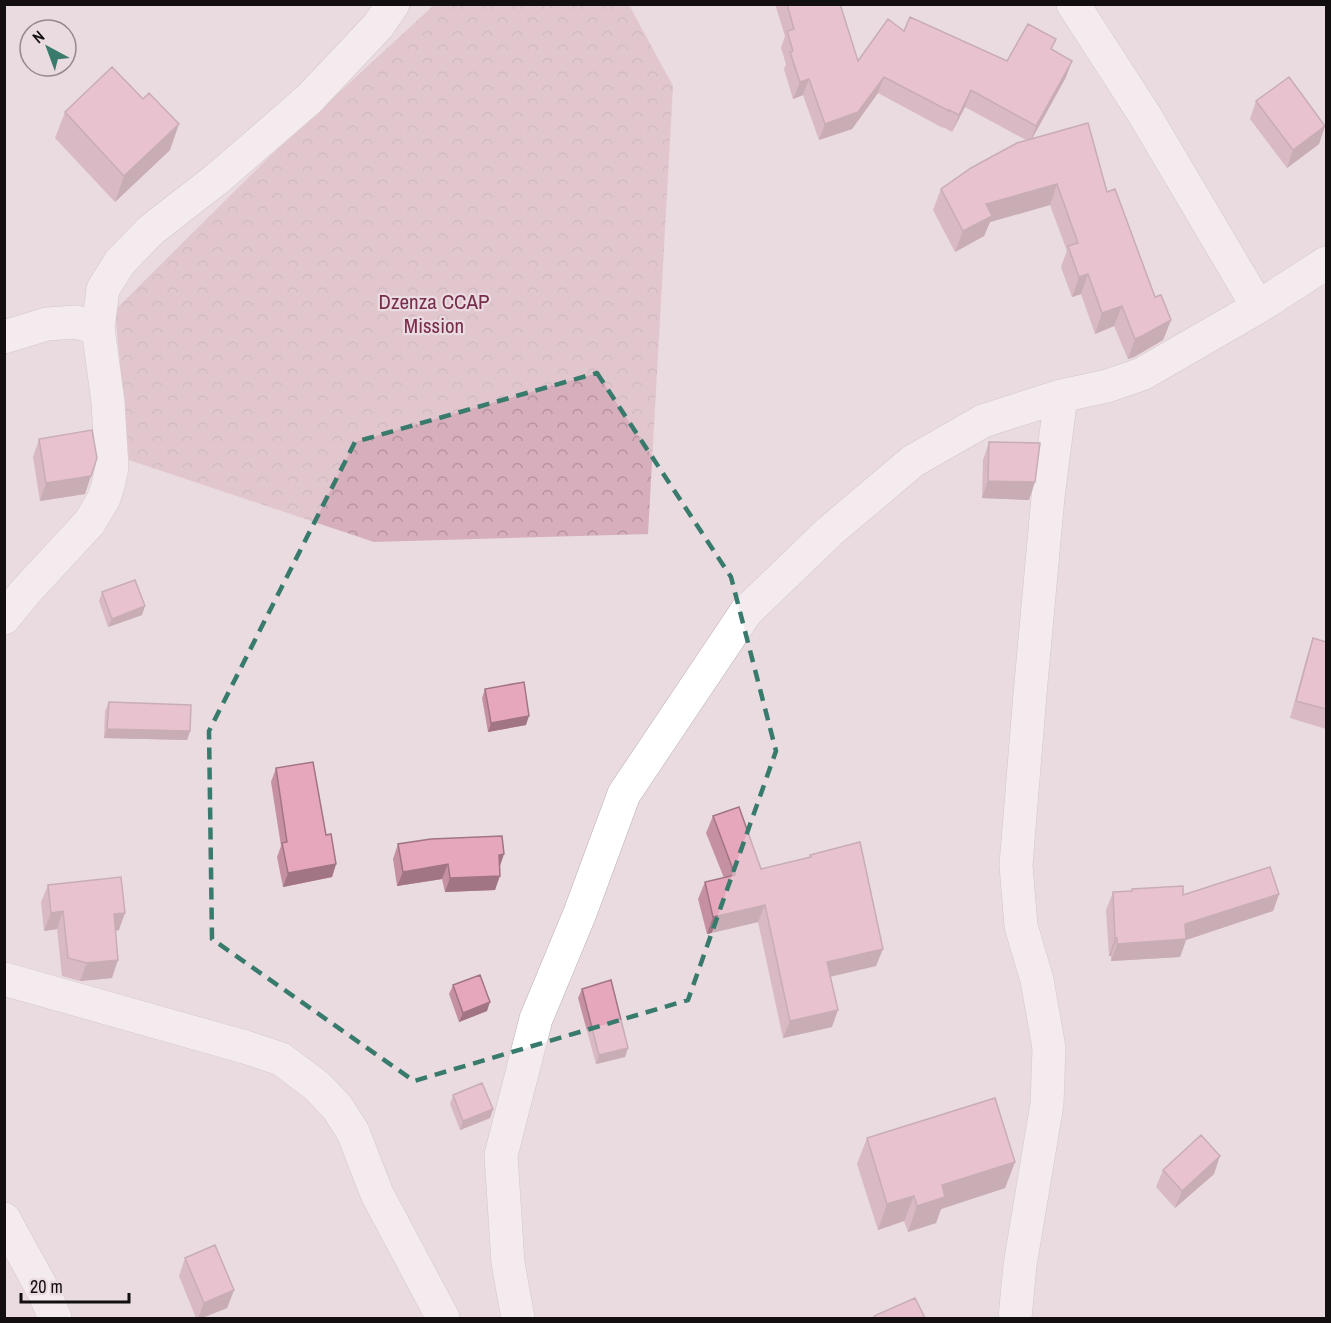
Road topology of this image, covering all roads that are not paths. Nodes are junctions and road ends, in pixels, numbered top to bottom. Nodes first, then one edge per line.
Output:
1 (393, 4) edge
2 (1073, 4) edge
3 (1326, 263) edge
4 (1258, 307) junction
5 (98, 328) junction
6 (4, 337) edge
7 (1061, 396) junction
8 (4, 618) edge
9 (4, 979) edge
10 (4, 1220) edge
11 (55, 1318) edge
12 (443, 1318) edge
13 (518, 1318) edge
14 (1015, 1318) edge

1 - 5 street
2 - 4 street
3 - 4 street
4 - 7 street
5 - 6 street
5 - 8 street
7 - 13 street
7 - 14 street
9 - 12 street
10 - 11 street

